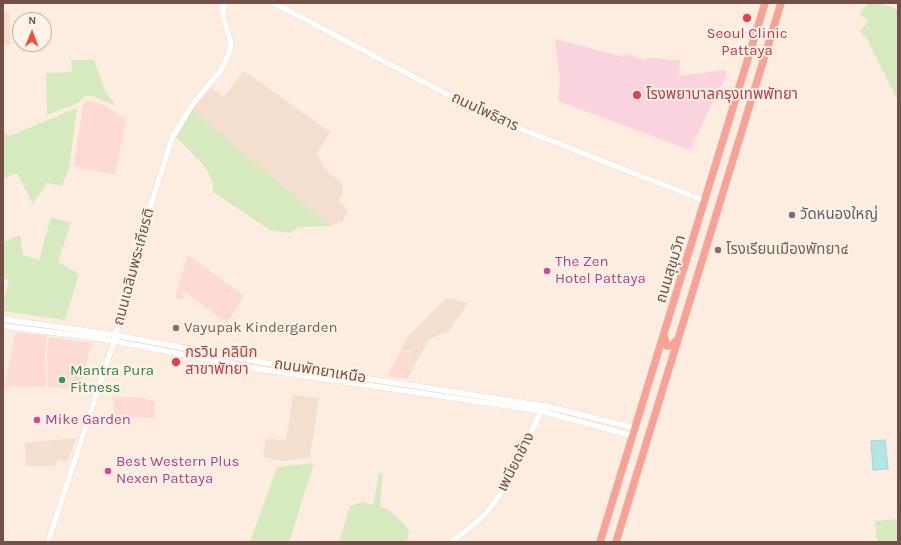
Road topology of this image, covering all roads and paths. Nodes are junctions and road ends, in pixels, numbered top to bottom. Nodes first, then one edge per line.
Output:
1 (223, 3) edge
2 (274, 3) edge
3 (766, 3) edge
4 (780, 3) edge
5 (705, 201) junction
6 (3, 319) edge
7 (3, 326) edge
8 (664, 336) junction
9 (115, 338) junction
10 (677, 339) junction
11 (541, 411) junction
12 (634, 432) junction
13 (648, 436) junction
14 (604, 530) junction
15 (617, 538) edge
16 (48, 542) edge
17 (451, 542) edge
18 (600, 542) edge

1 - 9 main road, ถนนเฉลิมพระเกียรติ
2 - 5 main road, ถนนโพธิสาร
3 - 5 highway, ถนนสุขุมวิท
4 - 10 highway, ถนนสุขุมวิท
5 - 8 highway, ถนนสุขุมวิท
6 - 9 main road, ถนนพัทยาเหนือ
7 - 9 main road, ถนนพัทยาเหนือ
8 - 10 highway
8 - 12 highway, ถนนสุขุมวิท
9 - 11 main road, ถนนพัทยาเหนือ
9 - 12 main road, ถนนพัทยาเหนือ
9 - 16 main road, ถนนเฉลิมพระเกียรติ
10 - 13 highway, ถนนสุขุมวิท
11 - 12 main road, ถนนพัทยาเหนือ
11 - 17 main road, เพนียดช้าง
12 - 13 highway
12 - 14 highway, ถนนสุขุมวิท
13 - 15 highway, ถนนสุขุมวิท
14 - 15 highway
14 - 18 highway, ถนนสุขุมวิท

